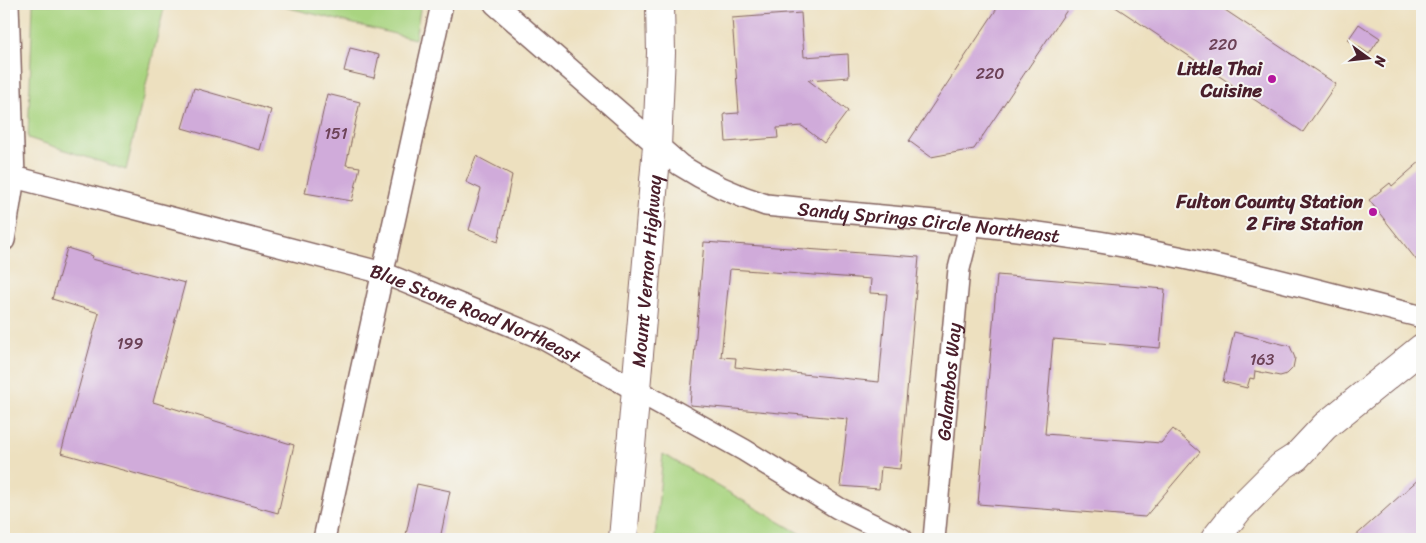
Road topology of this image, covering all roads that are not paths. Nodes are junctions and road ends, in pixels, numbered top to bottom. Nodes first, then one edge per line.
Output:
1 (8, 4) edge
2 (442, 4) edge
3 (495, 4) edge
4 (660, 4) edge
5 (657, 146) junction
6 (14, 178) junction
7 (970, 226) junction
8 (4, 240) edge
9 (383, 273) junction
10 (1422, 317) edge
11 (1422, 348) edge
12 (635, 391) junction
13 (324, 539) edge
14 (622, 539) edge
15 (902, 539) edge
16 (934, 539) edge
17 (1216, 539) edge

1 - 6 street
2 - 9 street
3 - 5 street, Sandy Springs Circle Northeast
4 - 5 street, Mount Vernon Highway
5 - 7 street, Sandy Springs Circle Northeast
5 - 12 street, Mount Vernon Highway
6 - 8 street
6 - 9 street, Blue Stone Road Northeast
7 - 10 street, Sandy Springs Circle Northeast
7 - 16 street, Galambos Way
9 - 12 street, Blue Stone Road Northeast
9 - 13 street
11 - 17 street
12 - 14 street, Mount Vernon Highway
12 - 15 street, Blue Stone Road Northeast

